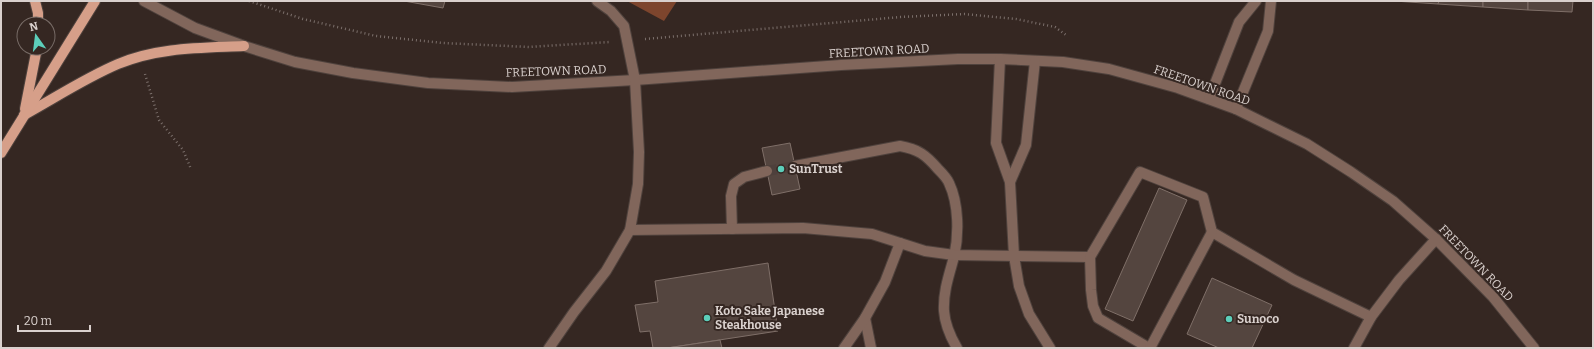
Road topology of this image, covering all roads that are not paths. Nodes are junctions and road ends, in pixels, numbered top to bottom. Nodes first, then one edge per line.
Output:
1 (35, 1) edge
2 (95, 1) edge
3 (144, 1) edge
4 (597, 1) edge
5 (1256, 1) edge
6 (1271, 1) edge
7 (38, 16) edge
8 (244, 46) junction
9 (35, 56) edge
10 (1000, 59) junction
11 (1035, 61) junction
12 (635, 80) junction
13 (1209, 99) junction
14 (1236, 109) junction
15 (24, 115) junction
16 (1, 153) edge
17 (795, 166) tunnel mouth
18 (767, 171) tunnel mouth
19 (1010, 182) junction
20 (732, 229) junction
21 (630, 230) junction
22 (1212, 232) junction
23 (1436, 239) junction
24 (900, 243) junction
25 (954, 255) junction
26 (1014, 256) junction
27 (1090, 257) junction
28 (1370, 317) junction
29 (865, 318) junction
30 (549, 348) edge
31 (844, 348) edge
32 (871, 348) edge
33 (956, 348) edge
34 (1050, 348) edge
35 (1149, 348) edge
36 (1354, 348) edge
37 (1534, 348) edge

1 - 7 main road
2 - 15 main road
3 - 8 street, FREETOWN ROAD
4 - 12 street
5 - 13 street
6 - 14 street
8 - 12 street, FREETOWN ROAD
8 - 15 main road
9 - 15 main road
10 - 11 street, FREETOWN ROAD
10 - 12 street, FREETOWN ROAD
10 - 19 street
11 - 13 street, FREETOWN ROAD
11 - 19 street
12 - 21 street
13 - 14 street, FREETOWN ROAD
14 - 23 street, FREETOWN ROAD
15 - 16 main road
17 - 25 street
18 - 20 street
19 - 26 street
20 - 21 street
20 - 24 street
21 - 30 street
22 - 27 street
22 - 28 street
22 - 35 street
23 - 28 street
23 - 37 street, FREETOWN ROAD
24 - 25 street
24 - 29 street
25 - 26 street
25 - 33 street
26 - 27 street
26 - 34 street
27 - 35 street
28 - 36 street
29 - 31 street
29 - 32 street

